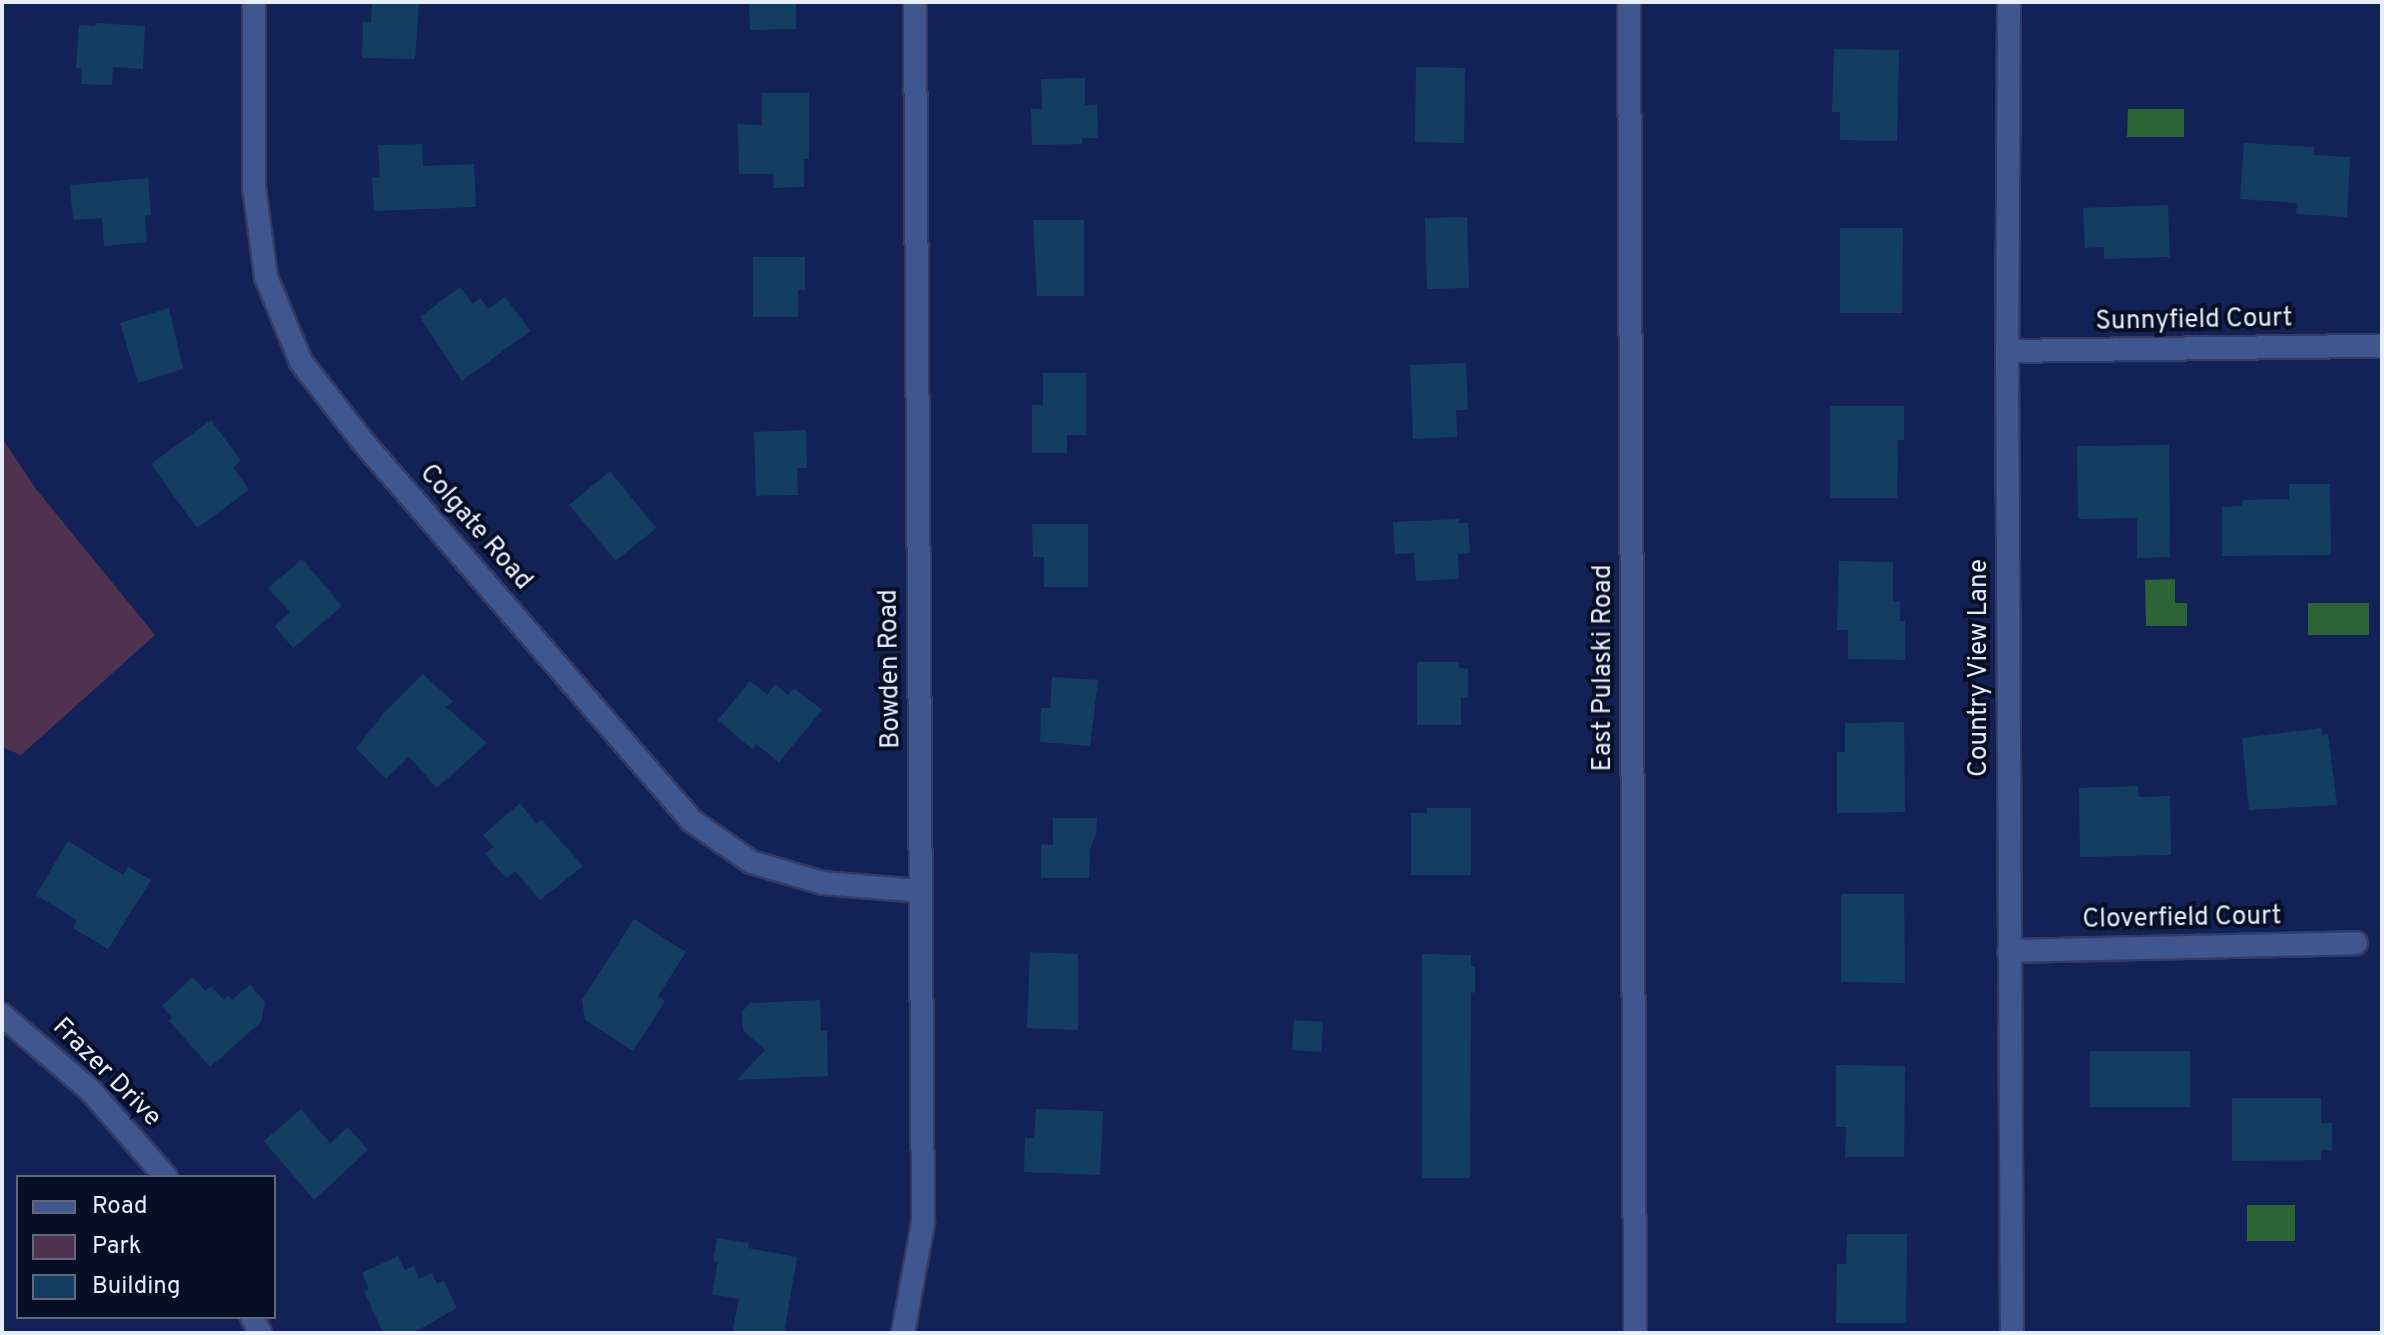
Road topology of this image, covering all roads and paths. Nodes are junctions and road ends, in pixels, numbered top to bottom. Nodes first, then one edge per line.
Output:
1 (254, 2) edge
2 (915, 2) edge
3 (1629, 2) edge
4 (2009, 2) edge
5 (2382, 346) edge
6 (2007, 351) junction
7 (920, 891) junction
8 (2356, 943) dead end
9 (2009, 951) junction
10 (2, 1015) edge
11 (164, 1175) edge
12 (903, 1333) edge
13 (1635, 1333) edge
14 (2012, 1333) edge

1 - 7 street, Colgate Road
2 - 7 street, Bowden Road
3 - 13 street, East Pulaski Road
4 - 6 street, Country View Lane
5 - 6 street, Sunnyfield Court
6 - 9 street, Country View Lane
7 - 12 street, Bowden Road
8 - 9 street, Cloverfield Court
9 - 14 street, Country View Lane
10 - 11 street, Frazer Drive

